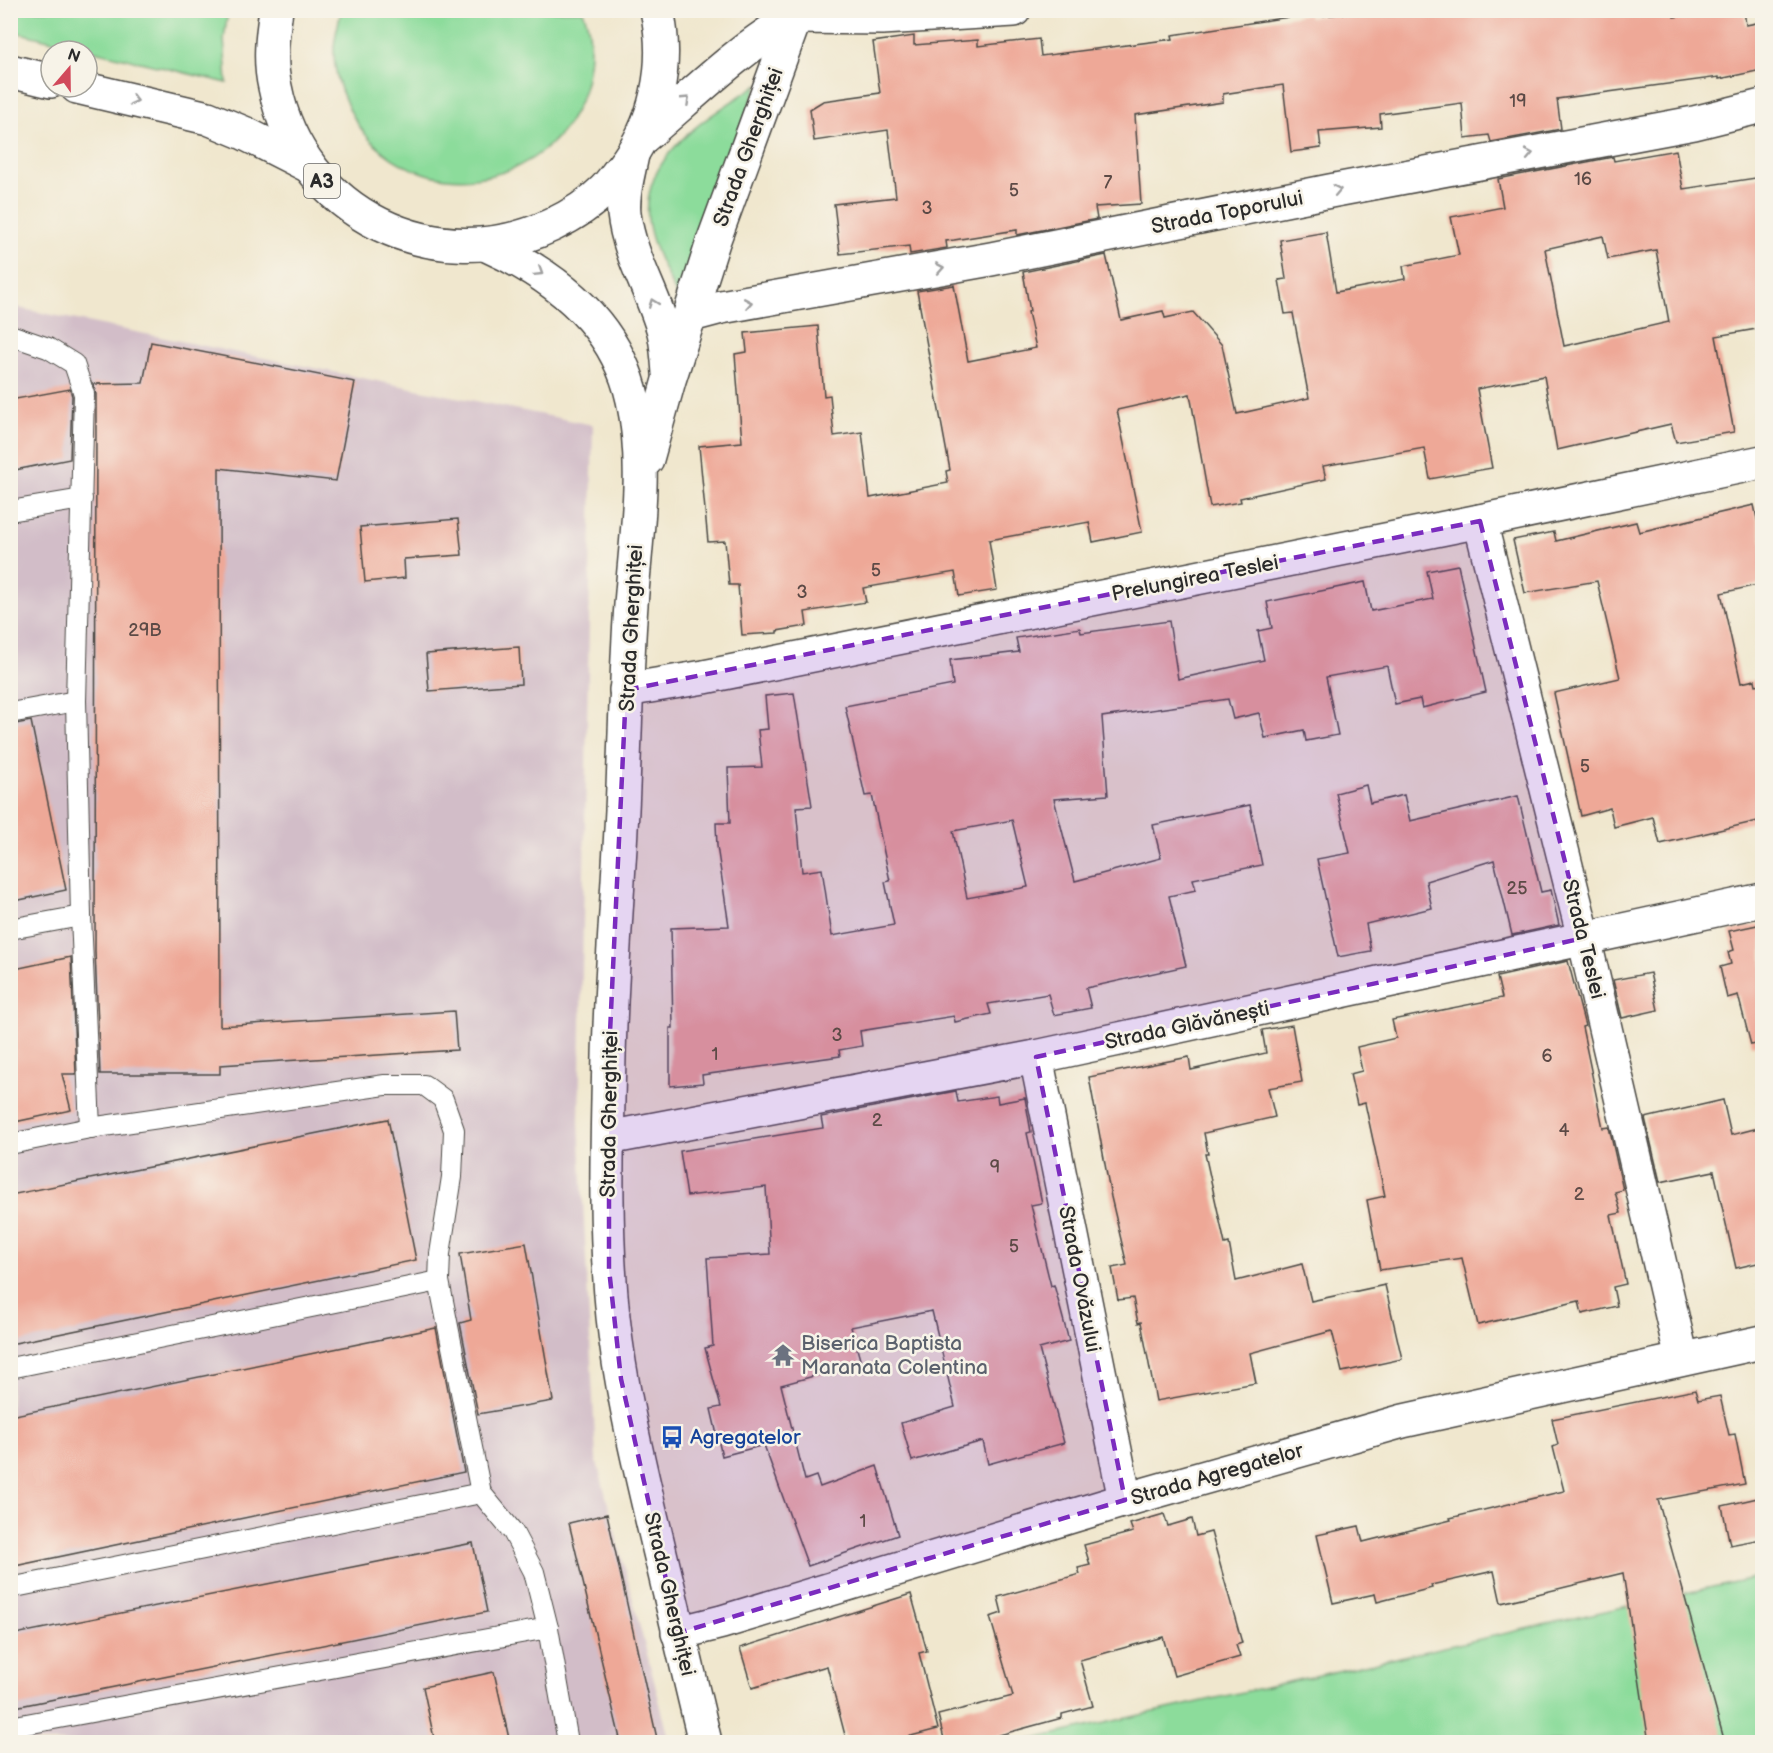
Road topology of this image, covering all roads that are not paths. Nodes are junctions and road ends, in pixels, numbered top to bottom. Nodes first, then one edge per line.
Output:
1 (276, 10) edge
2 (657, 10) edge
3 (1014, 10) edge
4 (796, 14) edge
5 (10, 71) edge
6 (39, 78) edge
7 (99, 92) edge
8 (1762, 106) edge
9 (637, 147) junction
10 (309, 166) junction
11 (487, 245) junction
12 (691, 315) junction
13 (10, 335) edge
14 (669, 380) junction
15 (1762, 462) edge
16 (642, 476) junction
17 (82, 499) junction
18 (10, 511) edge
19 (1480, 521) junction
20 (626, 690) junction
21 (76, 701) junction
22 (10, 713) edge
23 (1762, 900) edge
24 (81, 916) junction
25 (10, 929) edge
26 (1584, 938) junction
27 (1036, 1057) junction
28 (90, 1128) junction
29 (608, 1138) junction
30 (10, 1144) edge
31 (439, 1281) junction
32 (1762, 1342) edge
33 (1682, 1359) junction
34 (10, 1368) edge
35 (481, 1493) junction
36 (1125, 1500) junction
37 (10, 1588) edge
38 (548, 1629) junction
39 (678, 1633) junction
40 (10, 1727) edge
41 (568, 1743) edge
42 (705, 1743) edge

1 - 10 main road, A3
2 - 9 main road, A3
3 - 4 main road
9 -> 4 main road, Strada Gherghiței
4 - 12 main road, Strada Gherghiței
5 - 6 main road
7 -> 10 main road, A3
12 -> 8 main road, Strada Toporului
9 - 11 main road, A3
14 -> 9 main road, Strada Gherghiței
10 - 11 main road, A3
11 -> 16 main road, Strada Gherghiței
12 - 14 main road, Strada Gherghiței
13 - 17 lane
14 - 16 main road, Strada Gherghiței
15 - 19 main road, Prelungirea Teslei
16 - 20 main road, Strada Gherghiței
17 - 18 lane
17 - 21 lane
19 - 20 main road, Prelungirea Teslei
19 - 26 main road, Strada Teslei
20 - 29 main road, Strada Gherghiței
21 - 22 lane
21 - 24 lane
23 - 26 main road, Strada Glăvănești
24 - 25 lane
24 - 28 lane
26 - 27 main road, Strada Glăvănești
26 - 33 main road, Strada Teslei
27 - 29 main road, Strada Glăvănești
27 - 36 main road, Strada Ovăzului
28 - 30 lane
28 - 31 lane
29 - 39 main road, Strada Gherghiței
31 - 34 lane
31 - 35 lane
32 - 33 main road, Strada Agregatelor
33 - 36 main road, Strada Agregatelor
35 - 37 lane
35 - 38 lane
36 - 39 main road, Strada Agregatelor
38 - 40 lane
38 - 41 lane
39 - 42 main road, Strada Gherghiței

